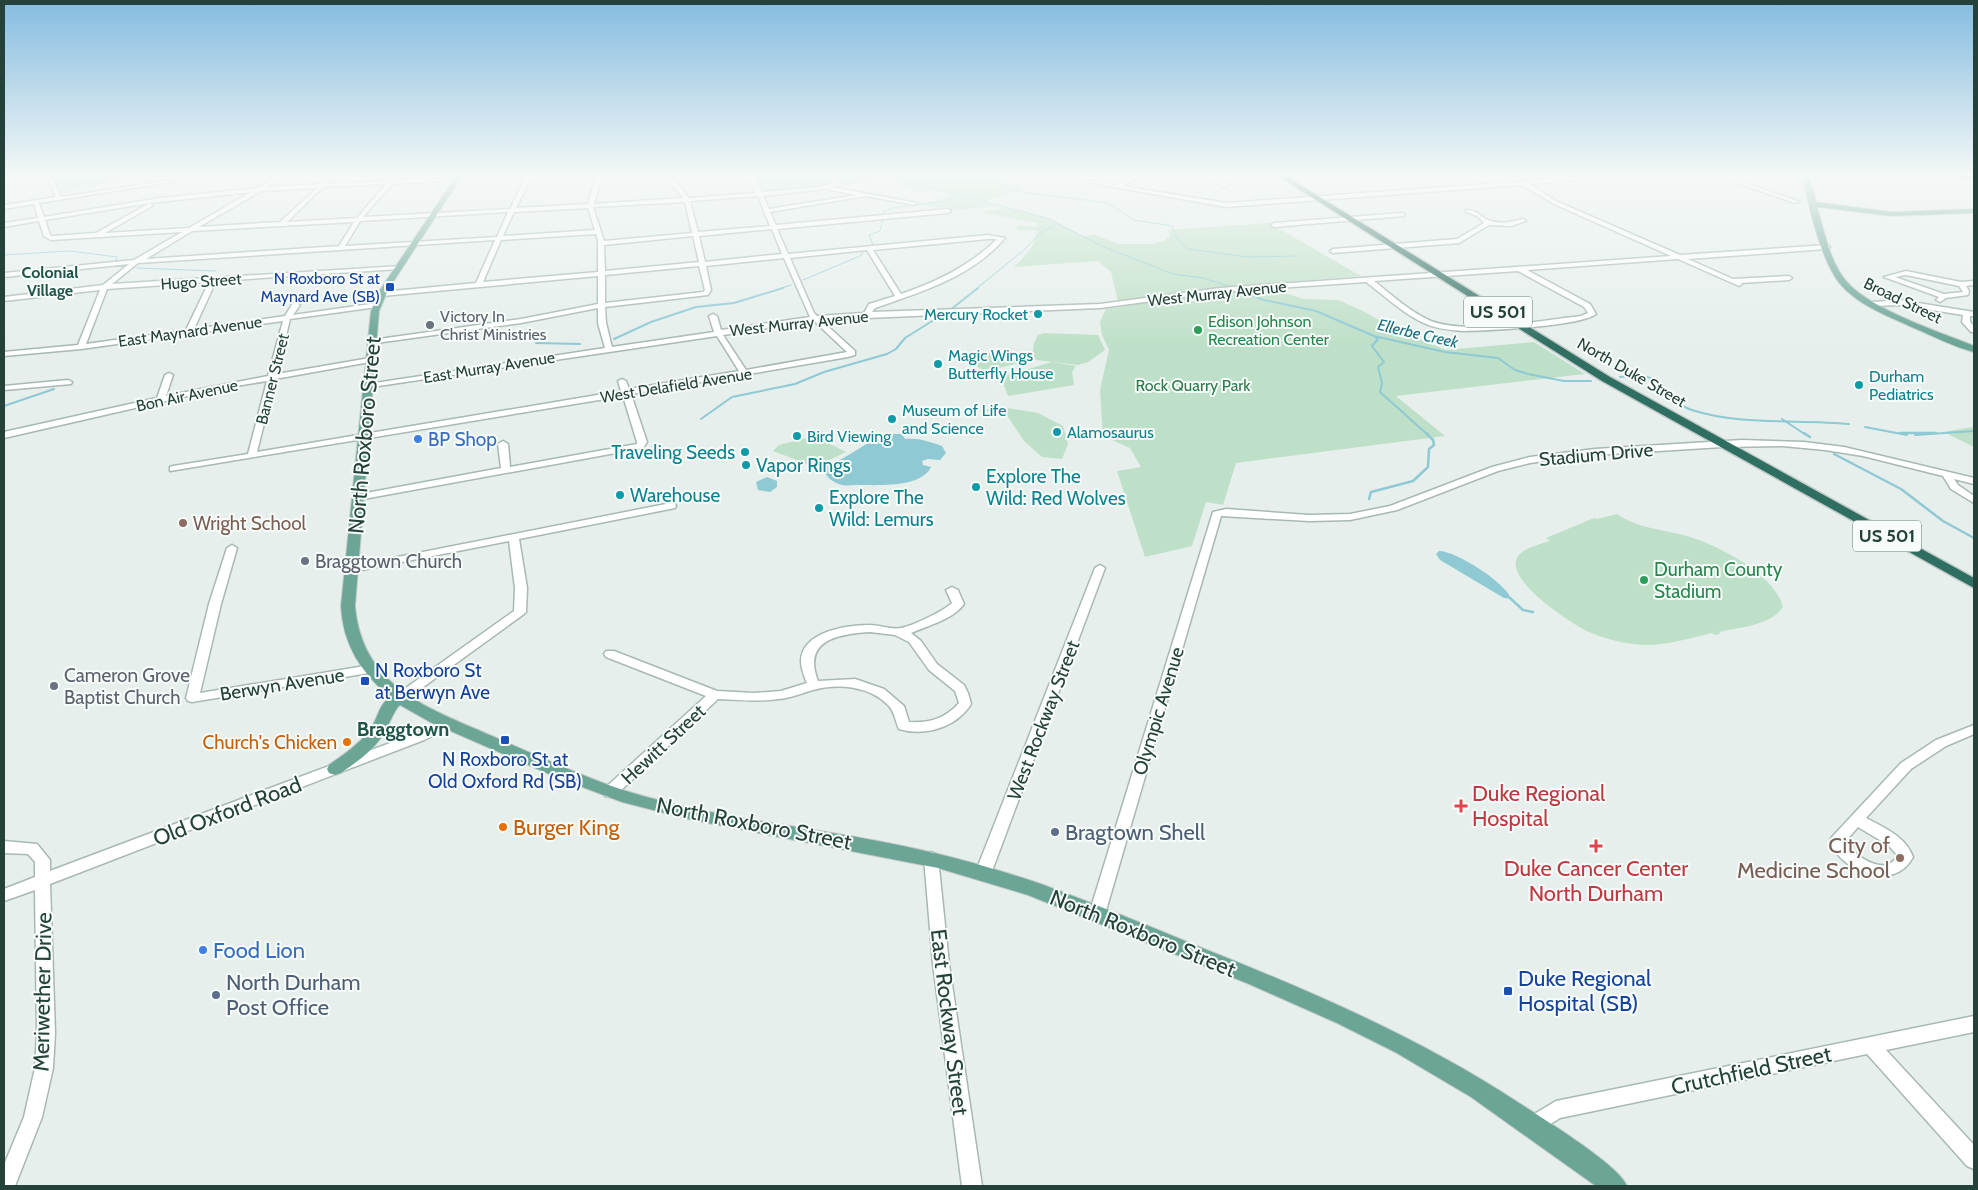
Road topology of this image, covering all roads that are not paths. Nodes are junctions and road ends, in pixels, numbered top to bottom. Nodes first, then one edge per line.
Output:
1 (45, 232) edge
2 (102, 232) edge
3 (161, 232) edge
4 (187, 232) edge
5 (351, 232) edge
6 (423, 232) edge
7 (502, 232) edge
8 (598, 232) joint
9 (723, 232) edge
10 (776, 232) edge
11 (1370, 232) edge
12 (1474, 232) edge
13 (1620, 232) edge
14 (1822, 232) edge
15 (696, 234) junction
16 (96, 235) junction
17 (499, 238) junction
18 (601, 242) junction
19 (415, 243) junction
20 (1393, 246) junction
21 (1827, 247) junction
22 (341, 248) junction
23 (869, 248) junction
24 (1333, 251) dead end
25 (787, 256) junction
26 (1677, 257) junction
27 (138, 261) junction
28 (702, 264) junction
29 (399, 267) junction
30 (1518, 268) junction
31 (601, 273) junction
32 (1437, 274) junction
33 (4, 276) edge
34 (1789, 278) dead end
35 (1367, 279) junction
36 (213, 280) junction
37 (1974, 283) edge
38 (1961, 284) junction
39 (479, 285) junction
40 (105, 287) junction
41 (382, 294) junction
42 (1944, 296) junction
43 (899, 298) junction
44 (4, 299) edge
45 (296, 305) dead end
46 (377, 305) junction
47 (602, 305) junction
48 (1876, 305) junction
49 (1944, 308) junction
50 (1971, 313) edge
51 (868, 314) junction
52 (713, 316) dead end
53 (287, 318) junction
54 (814, 318) junction
55 (1518, 324) junction
56 (1974, 330) edge
57 (189, 332) junction
58 (718, 332) junction
59 (372, 342) junction
60 (81, 347) junction
61 (609, 348) junction
62 (1974, 349) edge
63 (4, 354) edge
64 (370, 360) junction
65 (745, 374) junction
66 (169, 375) dead end
67 (272, 378) junction
68 (68, 381) dead end
69 (622, 382) dead end
70 (368, 386) junction
71 (4, 388) edge
72 (626, 393) junction
73 (160, 401) junction
74 (4, 435) edge
75 (364, 436) junction
76 (1719, 442) junction
77 (503, 444) dead end
78 (252, 456) junction
79 (173, 469) dead end
80 (506, 470) junction
81 (1946, 474) junction
82 (1974, 481) edge
83 (358, 497) junction
84 (1974, 500) edge
85 (671, 506) dead end
86 (1222, 512) joint
87 (514, 538) junction
88 (232, 548) dead end
89 (1100, 568) dead end
90 (351, 569) junction
91 (1974, 584) edge
92 (952, 590) dead end
93 (900, 633) junction
94 (610, 654) dead end
95 (371, 669) junction
96 (814, 685) junction
97 (715, 695) junction
98 (400, 698) junction
99 (448, 723) junction
100 (1974, 729) edge
101 (336, 769) junction
102 (610, 792) junction
103 (1857, 820) dead end
104 (4, 847) edge
105 (930, 858) junction
106 (984, 871) junction
107 (43, 880) junction
108 (4, 895) edge
109 (1097, 914) junction
110 (1974, 1024) edge
111 (1871, 1046) junction
112 (1533, 1126) junction
113 (1974, 1158) edge
114 (5, 1186) edge
115 (972, 1186) edge
116 (1615, 1186) edge

1 - 16 street
2 - 16 street
3 - 16 street
4 - 27 street
5 - 22 street
6 - 19 main road, North Roxboro Street
7 - 17 street
8 - 17 street
8 - 18 street
9 - 15 street
10 - 25 street
11 - 20 highway, North Duke Street / US 501
12 - 20 street
13 - 26 street
14 - 21 main road, Broad Street
15 - 18 street
15 - 28 street
17 - 19 street
17 - 39 street
18 - 31 street
19 - 22 street
19 - 29 main road, North Roxboro Street
20 - 24 street
20 - 32 highway, North Duke Street / US 501
21 - 26 street, West Murray Avenue
21 - 48 main road, Broad Street
22 - 27 street
23 - 25 street
23 - 43 street
23 - 43 street
25 - 28 street
25 - 54 street
26 - 30 street, West Murray Avenue
26 - 34 street
27 - 33 street
27 - 40 street
28 - 31 street
28 - 47 street
29 - 36 street, Hugo Street
29 - 41 main road, North Roxboro Street
30 - 32 street, West Murray Avenue
30 - 55 street
31 - 39 street
31 - 47 street
32 - 35 street, West Murray Avenue
32 - 55 highway, North Duke Street / US 501
35 - 51 street, West Murray Avenue
35 - 55 street
36 - 40 street, Hugo Street
36 - 57 street
37 - 38 street
38 - 42 street
38 - 42 street
39 - 41 street
40 - 44 street, Hugo Street
40 - 60 street
41 - 46 main road, North Roxboro Street
42 - 49 street
43 - 51 street
45 - 53 street, Banner Street
46 - 53 street, East Maynard Avenue
46 - 59 main road, North Roxboro Street
47 - 59 street
47 - 61 street
48 - 49 street
48 - 62 main road, Broad Street
49 - 50 street
50 - 56 street
51 - 54 street, West Murray Avenue
52 - 58 street
53 - 57 street, East Maynard Avenue
53 - 67 street, Banner Street
54 - 58 street, West Murray Avenue
54 - 65 street, West Delafield Avenue
55 - 76 highway, North Duke Street / US 501
57 - 60 street, East Maynard Avenue
58 - 61 street, West Murray Avenue
58 - 65 street
59 - 64 main road, North Roxboro Street
60 - 63 street, East Maynard Avenue
61 - 70 street, East Murray Avenue
64 - 67 street, Bon Air Avenue
64 - 70 main road, North Roxboro Street
65 - 72 street, West Delafield Avenue
66 - 73 street
67 - 73 street, Bon Air Avenue
67 - 78 street, Banner Street
68 - 71 street
69 - 72 street
70 - 75 main road, North Roxboro Street
72 - 75 street, West Delafield Avenue
72 - 80 street
73 - 74 street, Bon Air Avenue
75 - 78 street, West Delafield Avenue
75 - 83 main road, North Roxboro Street
76 - 81 street, Stadium Drive
76 - 86 street, Stadium Drive
76 - 91 highway, North Duke Street / US 501
77 - 80 street
78 - 79 street, West Delafield Avenue
80 - 83 street
81 - 82 street, Stadium Drive
81 - 84 street
83 - 90 main road, North Roxboro Street
85 - 87 street
86 - 109 street, Olympic Avenue
87 - 90 street
87 - 98 street
88 - 95 street, Berwyn Avenue
89 - 106 street, West Rockway Street
90 - 95 main road, North Roxboro Street
92 - 93 street
93 - 96 street
93 - 96 street
94 - 97 street
95 - 98 main road, North Roxboro Street
96 - 97 street
97 - 102 street, Hewitt Street
98 - 99 main road, North Roxboro Street
98 - 101 main road
99 - 101 street, Old Oxford Road
99 - 102 main road, North Roxboro Street
100 - 103 street
101 - 107 street, Old Oxford Road
102 - 105 main road, North Roxboro Street
104 - 107 street, Meriwether Drive
105 - 106 main road, North Roxboro Street
105 - 115 street, East Rockway Street
106 - 109 main road, North Roxboro Street
107 - 108 street, Old Oxford Road
107 - 114 street, Meriwether Drive
109 - 112 main road, North Roxboro Street
110 - 111 street, Crutchfield Street
111 - 112 street, Crutchfield Street
111 - 113 street
112 - 116 main road, North Roxboro Street

